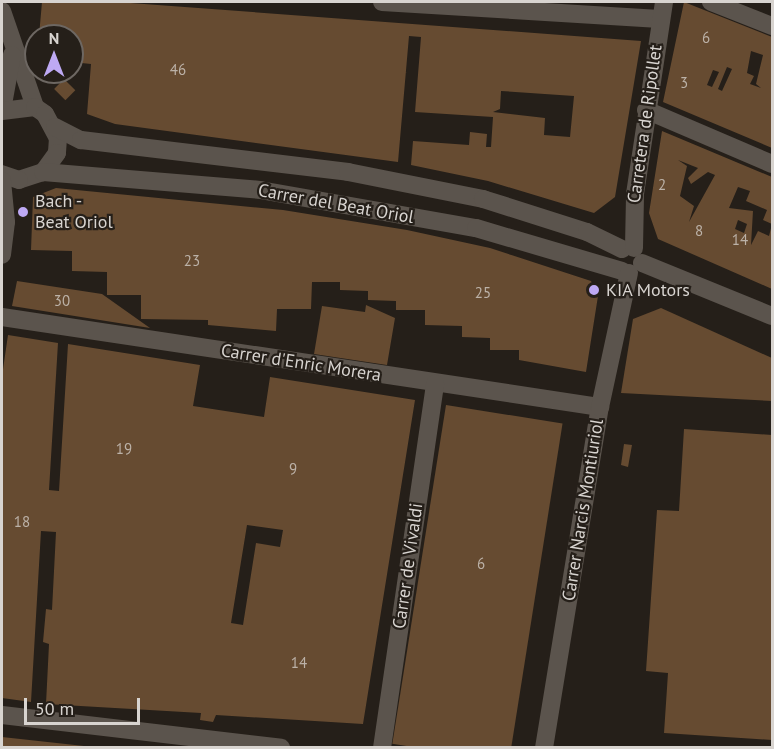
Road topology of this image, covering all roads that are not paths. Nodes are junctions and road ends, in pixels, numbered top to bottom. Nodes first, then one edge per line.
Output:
1 (382, 2) edge
2 (711, 2) edge
3 (662, 10) edge
4 (2, 11) edge
5 (772, 26) edge
6 (11, 39) junction
7 (35, 107) junction
8 (2, 110) edge
9 (646, 110) junction
10 (55, 127) junction
11 (772, 164) edge
12 (2, 174) edge
13 (35, 176) junction
14 (2, 181) edge
15 (6, 222) junction
16 (2, 255) edge
17 (630, 261) junction
18 (2, 316) edge
19 (772, 316) edge
20 (435, 384) junction
21 (600, 407) junction
22 (2, 715) edge
23 (281, 747) edge
24 (382, 747) edge
25 (544, 747) edge

1 - 3 street
2 - 5 street
3 - 9 street, Carretera de Ripollet
4 - 6 street
6 - 7 street
6 - 8 street
7 - 8 street
7 - 10 street, Carrer del Beat Oriol
9 - 11 street
9 - 17 street, Carretera de Ripollet
10 - 13 street
10 - 17 street, Carrer del Beat Oriol
12 - 13 street, Carrer del Beat Oriol
13 - 15 street
13 - 17 street, Carrer del Beat Oriol
14 - 15 street
15 - 16 street
17 - 19 street, Carrer del Beat Oriol
17 - 21 street, Carrer Narcis Montiuriol
18 - 20 street, Carrer d'Enric Morera
20 - 21 street, Carrer d'Enric Morera
20 - 24 street, Carrer de Vivaldi
21 - 25 street, Carrer Narcis Montiuriol
22 - 23 street

